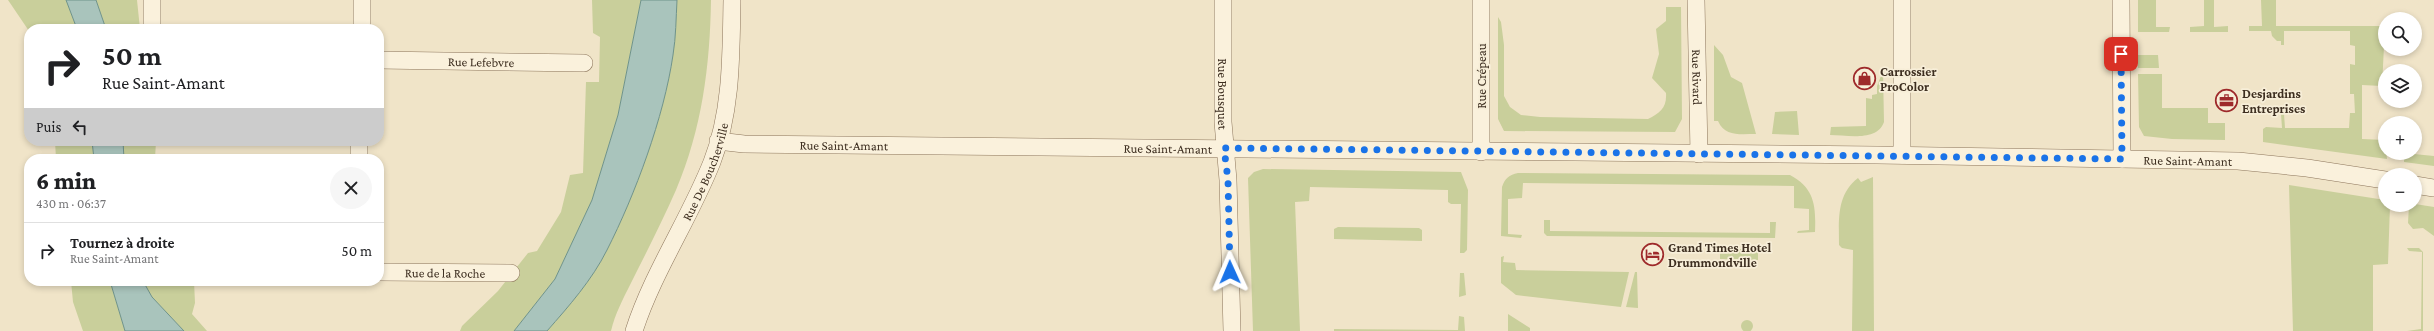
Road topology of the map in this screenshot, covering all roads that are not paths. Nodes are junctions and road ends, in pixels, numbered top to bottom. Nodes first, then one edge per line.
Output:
1 (152, 0) edge
2 (362, 0) edge
3 (732, 0) edge
4 (1223, 0) edge
5 (1481, 0) edge
6 (1696, 0) edge
7 (1902, 0) edge
8 (2121, 0) edge
9 (152, 24) edge
10 (362, 24) edge
11 (384, 60) edge
12 (584, 63) dead end
13 (718, 141) junction
14 (1224, 148) junction
15 (1481, 152) junction
16 (1699, 154) junction
17 (1902, 155) junction
18 (2122, 159) junction
19 (2378, 179) edge
20 (2422, 186) edge
21 (2434, 188) edge
22 (384, 272) edge
23 (511, 272) dead end
24 (634, 331) edge
25 (1232, 331) edge

1 - 9 street
2 - 10 street
3 - 13 street, Rue De Boucherville
4 - 14 street, Rue Bousquet
5 - 15 street, Rue Crépeau
6 - 16 street, Rue Rivard
7 - 17 street
8 - 18 street
11 - 12 street, Rue Lefebvre
13 - 14 street, Rue Saint-Amant
13 - 24 street, Rue De Boucherville
14 - 15 street, Rue Saint-Amant
14 - 25 street, Rue Bousquet
15 - 16 street, Rue Saint-Amant
16 - 17 street, Rue Saint-Amant
17 - 18 street, Rue Saint-Amant
18 - 19 street, Rue Saint-Amant
20 - 21 street
22 - 23 street, Rue de la Roche

